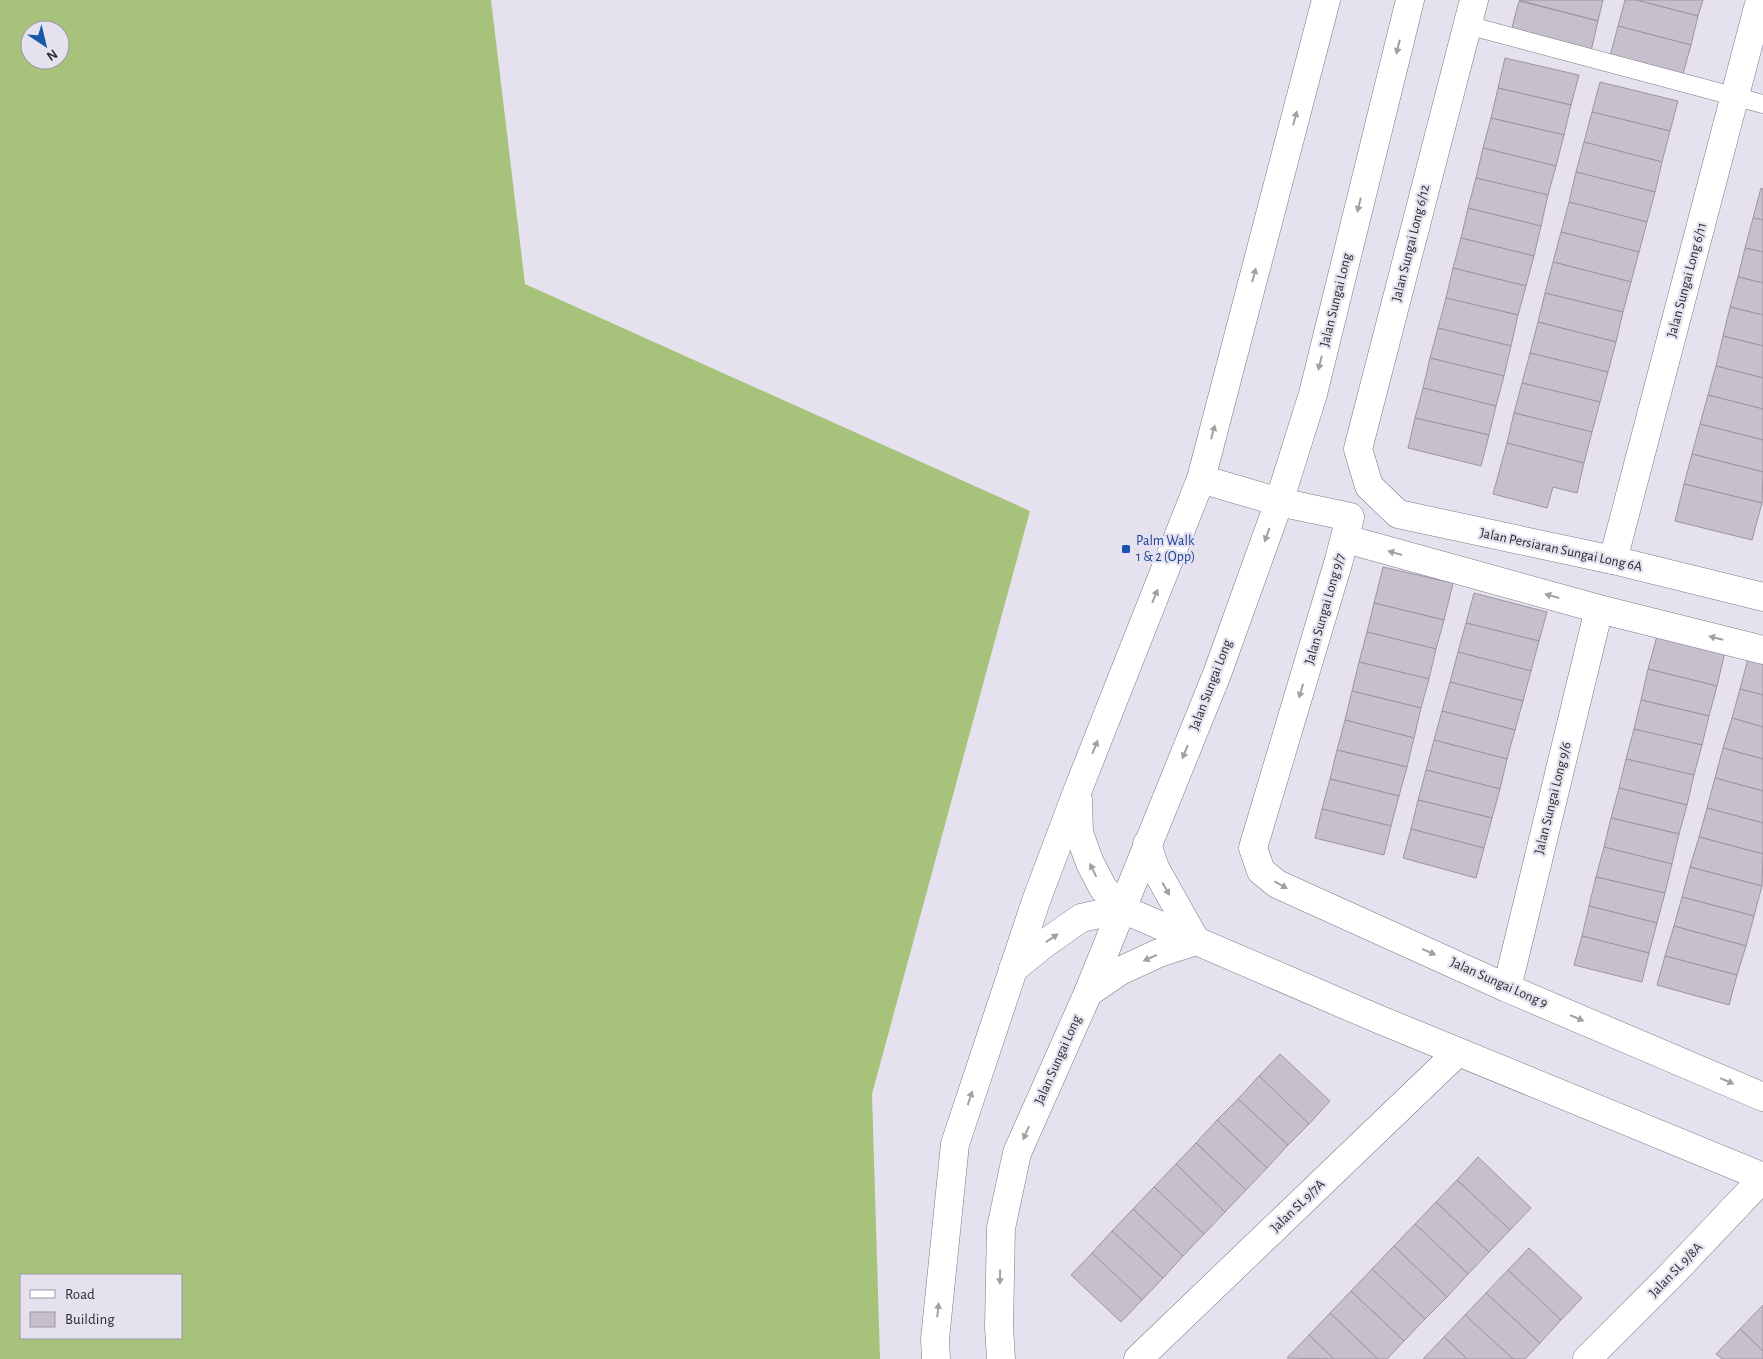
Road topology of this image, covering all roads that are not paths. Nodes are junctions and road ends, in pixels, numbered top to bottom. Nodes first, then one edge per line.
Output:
1 (1326, 0) edge
2 (1410, 0) edge
3 (1760, 0) edge
4 (1471, 12) edge
5 (1735, 96) junction
6 (1763, 104) edge
7 (1201, 479) junction
8 (1369, 486) joint
9 (1278, 502) junction
10 (1346, 539) junction
11 (1613, 560) junction
12 (1763, 597) edge
13 (1599, 609) junction
14 (1763, 650) edge
15 (1077, 792) junction
16 (1147, 844) junction
17 (1253, 848) joint
18 (1122, 909) junction
19 (1196, 941) junction
20 (1013, 969) junction
21 (1507, 988) junction
22 (1088, 993) junction
23 (1458, 1052) junction
24 (1763, 1097) edge
25 (1763, 1177) edge
26 (936, 1359) edge
27 (1001, 1359) edge
28 (1138, 1359) edge
29 (1587, 1359) edge

7 -> 1 street
2 -> 9 street, Jalan Sungai Long
3 - 5 street, Jalan Sungai Long 6/11
4 - 5 lane
4 - 8 street, Jalan Sungai Long 6/12
5 - 6 lane
5 - 11 street, Jalan Sungai Long 6/11
7 - 9 street, Jalan Sungai Long 9/7
15 -> 7 street
8 - 11 street, Jalan Persiaran Sungai Long 6A
9 - 10 street, Jalan Sungai Long 9/7
9 -> 16 street, Jalan Sungai Long
13 -> 10 street
10 -> 17 street, Jalan Sungai Long 9/7
11 - 12 street, Jalan Persiaran Sungai Long 6A
14 -> 13 street
13 - 21 street, Jalan Sungai Long 9/6
18 -> 15 street
15 - 20 street
16 - 18 street, Jalan Sungai Long
16 -> 19 street
17 -> 21 street, Jalan Sungai Long 9
18 - 19 street
20 -> 18 street
18 - 22 street, Jalan Sungai Long
19 -> 22 street
19 - 23 street
26 -> 20 street
21 -> 24 street, Jalan Sungai Long 9
22 -> 27 street, Jalan Sungai Long
23 - 25 street
23 - 28 street, Jalan SL 9/7A
25 - 29 street, Jalan SL 9/8A

